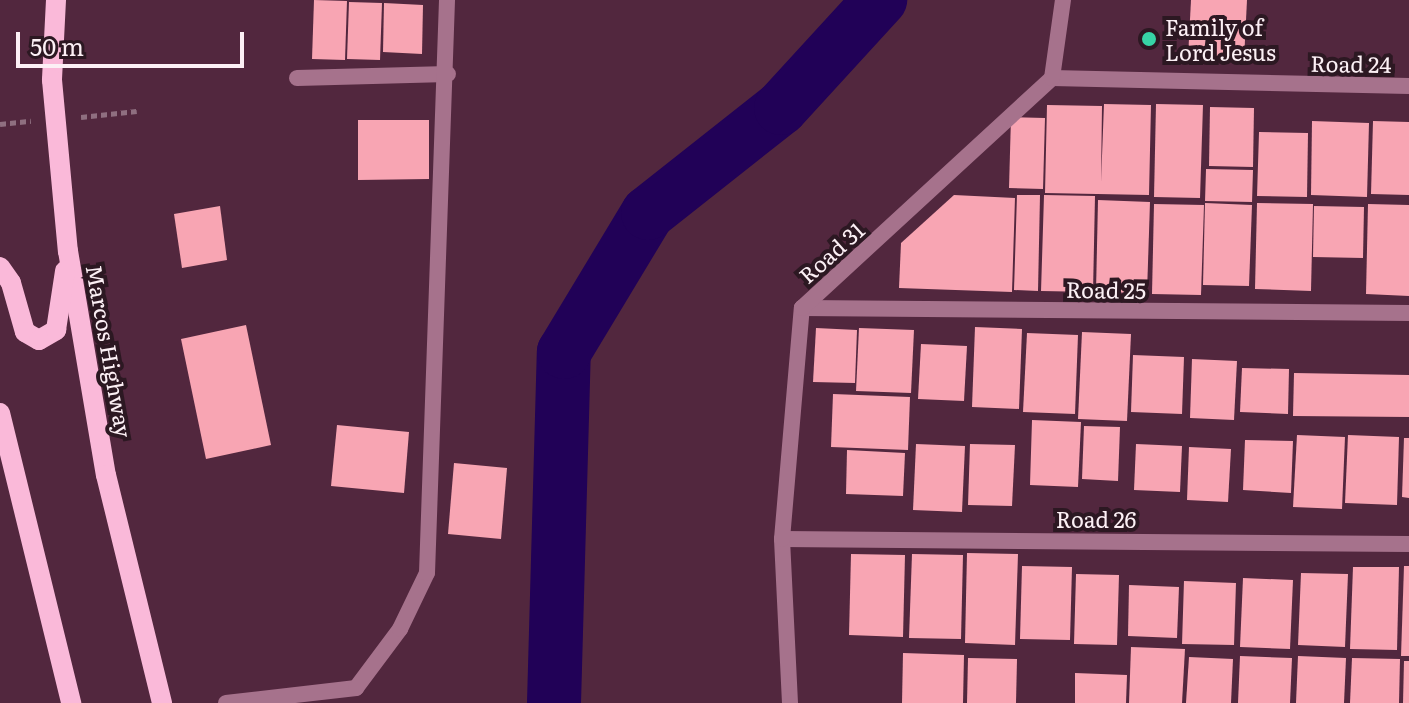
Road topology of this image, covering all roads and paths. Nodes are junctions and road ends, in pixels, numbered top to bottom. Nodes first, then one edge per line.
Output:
1 (56, 0) edge
2 (447, 0) edge
3 (1063, 0) edge
4 (448, 74) junction
5 (297, 78) dead end
6 (1052, 78) junction
7 (1409, 86) edge
8 (68, 251) junction
9 (0, 267) edge
10 (802, 308) junction
11 (1409, 313) edge
12 (0, 413) edge
13 (782, 539) junction
14 (1409, 544) edge
15 (354, 696) edge
16 (71, 703) edge
17 (162, 703) edge
18 (226, 703) edge
19 (790, 703) edge

1 - 8 main road, Marcos Highway
2 - 4 street
3 - 6 street
4 - 5 street
4 - 15 street
6 - 7 street, Road 24
6 - 10 street, Road 31
8 - 9 main road
8 - 17 main road, Marcos Highway
10 - 11 street, Road 25
10 - 13 street, Road 31
12 - 16 main road
13 - 14 street, Road 26
13 - 19 street, Road 31
15 - 18 street

